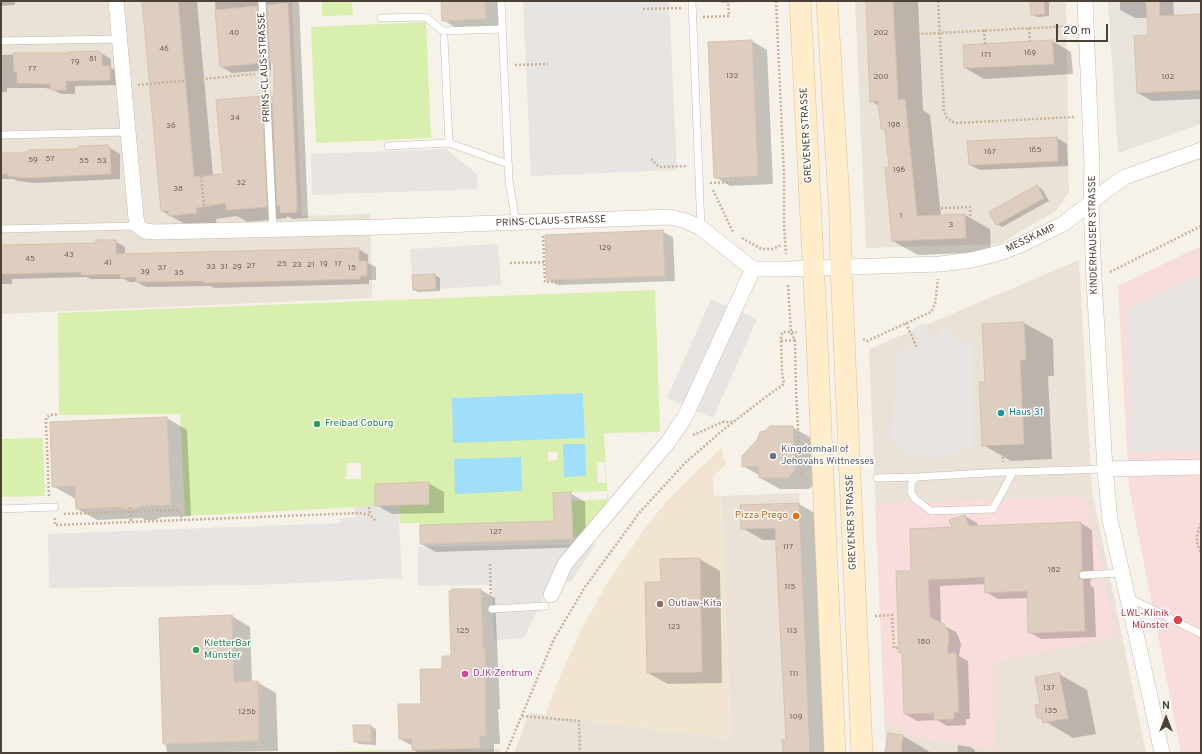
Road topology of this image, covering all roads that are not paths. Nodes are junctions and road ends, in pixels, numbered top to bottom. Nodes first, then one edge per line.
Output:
1 (116, 1) edge
2 (262, 1) edge
3 (501, 1) edge
4 (800, 1) edge
5 (826, 1) edge
6 (1085, 1) edge
7 (692, 4) edge
8 (381, 18) dead end
9 (502, 29) junction
10 (444, 38) dead end
11 (119, 39) junction
12 (1, 41) edge
13 (128, 132) junction
14 (1, 135) edge
15 (449, 142) junction
16 (388, 146) dead end
17 (1201, 150) edge
18 (508, 164) junction
19 (1091, 202) junction
20 (516, 223) junction
21 (138, 226) junction
22 (701, 228) junction
23 (1, 230) edge
24 (273, 230) junction
25 (753, 268) junction
26 (814, 268) junction
27 (841, 268) junction
28 (1201, 467) edge
29 (1105, 469) junction
30 (1013, 472) junction
31 (917, 477) junction
32 (877, 478) dead end
33 (1, 509) edge
34 (55, 511) road end
35 (1122, 573) junction
36 (1083, 574) dead end
37 (1127, 597) junction
38 (548, 601) joint
39 (492, 609) dead end
40 (1201, 634) edge
41 (835, 753) edge
42 (862, 753) edge
43 (1162, 753) edge

1 - 11 street
2 - 24 lane, PRINS-CLAUS-STRASSE
3 - 9 lane
4 - 26 main road, GREVENER STRASSE
5 - 27 main road, GREVENER STRASSE
6 - 19 street, KINDERHAUSER STRASSE
7 - 22 lane
8 - 9 lane
9 - 18 lane
10 - 15 lane
11 - 12 lane
11 - 13 street
13 - 14 lane
13 - 21 street
15 - 16 lane
15 - 18 lane
17 - 19 street, MESSKAMP
18 - 20 lane
19 - 27 street, MESSKAMP
19 - 29 street, KINDERHAUSER STRASSE
20 - 22 street, PRINS-CLAUS-STRASSE
20 - 24 street, PRINS-CLAUS-STRASSE
21 - 23 lane, PRINS-CLAUS-STRASSE
21 - 24 street, PRINS-CLAUS-STRASSE
22 - 25 street, PRINS-CLAUS-STRASSE
25 - 26 street
25 - 38 street
26 - 27 street
26 - 41 main road, GREVENER STRASSE
27 - 42 main road, GREVENER STRASSE
28 - 29 street
29 - 30 lane
29 - 35 street, KINDERHAUSER STRASSE
30 - 31 lane
30 - 31 lane
31 - 32 lane
33 - 34 lane
35 - 36 lane
35 - 37 street, KINDERHAUSER STRASSE
37 - 40 lane
37 - 43 street, KINDERHAUSER STRASSE
38 - 39 lane

